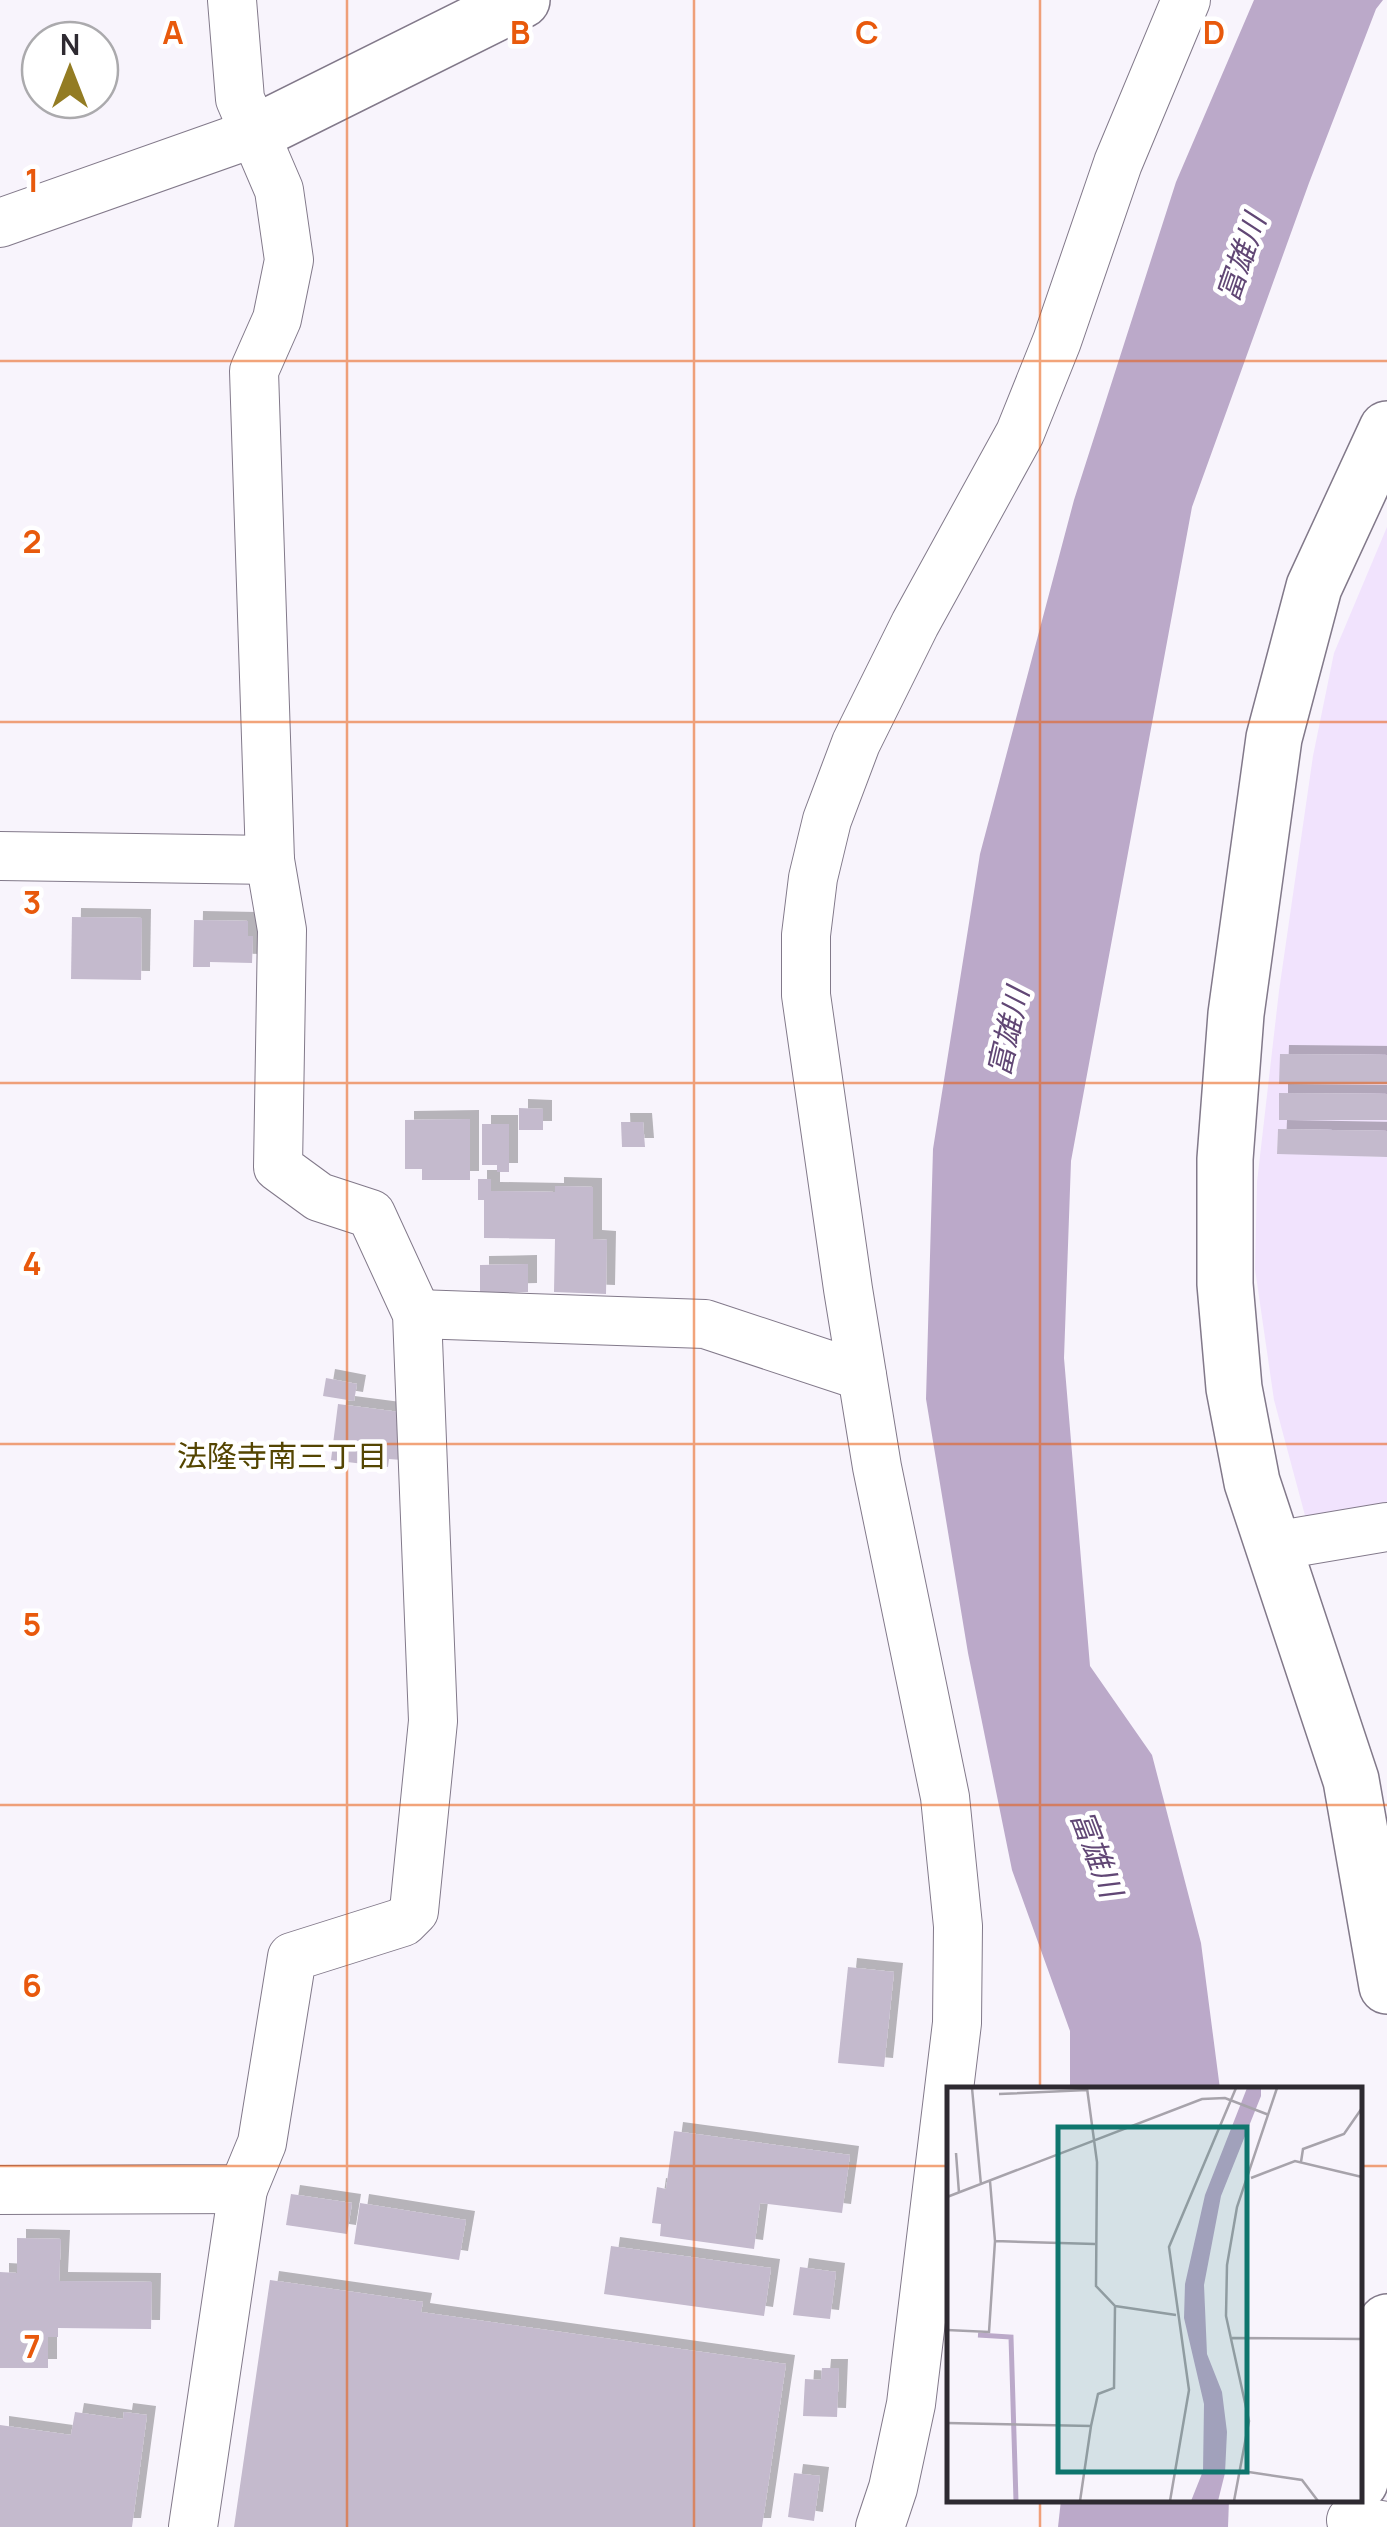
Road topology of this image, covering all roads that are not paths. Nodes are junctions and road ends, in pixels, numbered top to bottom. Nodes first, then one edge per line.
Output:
1 (232, 0) edge
2 (522, 0) edge
3 (1186, 0) edge
4 (257, 132) junction
5 (0, 223) edge
6 (1387, 429) edge
7 (0, 856) edge
8 (270, 860) junction
9 (417, 1314) junction
10 (862, 1376) junction
11 (1387, 1527) edge
12 (1274, 1546) junction
13 (1387, 1986) edge
14 (949, 2087) edge
15 (947, 2100) edge
16 (243, 2188) junction
17 (0, 2190) edge
18 (1387, 2322) edge
19 (1362, 2497) edge
20 (193, 2527) edge
21 (880, 2527) edge

1 - 4 street
2 - 4 street
3 - 10 street
4 - 5 street
4 - 8 street
6 - 12 street
7 - 8 street
8 - 9 street
9 - 10 street
9 - 16 street
10 - 14 street
11 - 12 street
12 - 13 street
15 - 21 street
16 - 17 street
16 - 20 street
18 - 19 street

